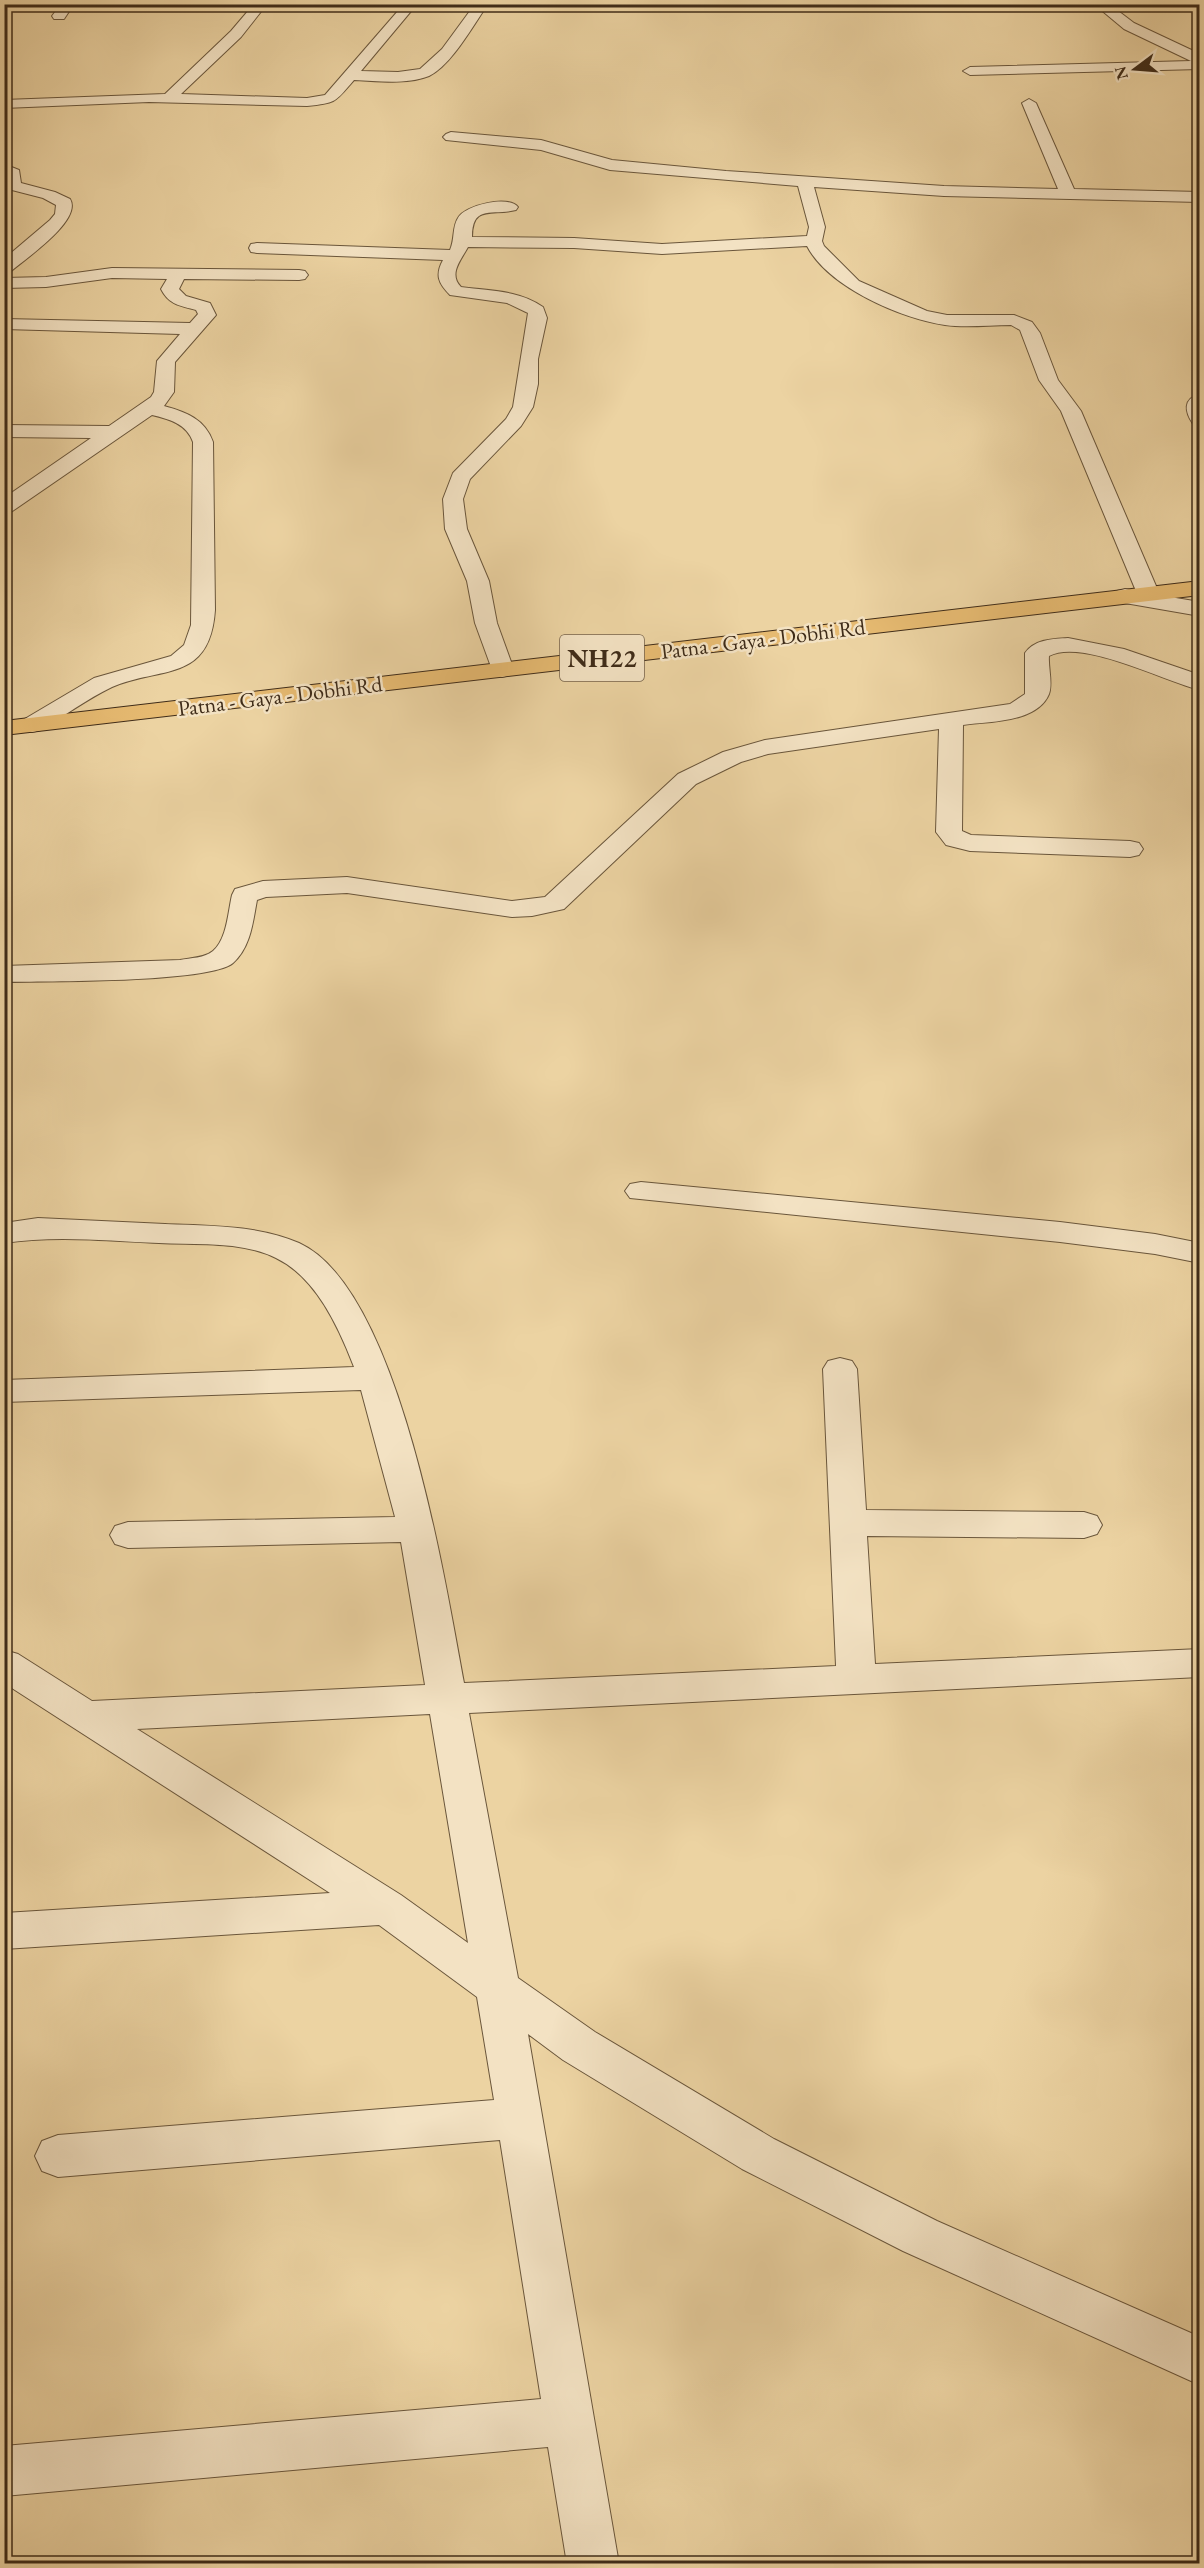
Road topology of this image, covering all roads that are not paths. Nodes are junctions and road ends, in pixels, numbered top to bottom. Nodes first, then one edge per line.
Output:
1 (261, 4) edge
2 (411, 4) edge
3 (482, 4) edge
4 (1100, 4) edge
5 (1139, 31) junction
6 (1176, 34) dead end
7 (1200, 60) edge
8 (1200, 65) edge
9 (970, 71) dead end
10 (350, 75) junction
11 (169, 98) junction
12 (1029, 103) dead end
13 (4, 104) edge
14 (450, 137) dead end
15 (4, 169) edge
16 (804, 180) junction
17 (1068, 194) junction
18 (1200, 197) edge
19 (510, 207) dead end
20 (814, 242) junction
21 (257, 248) dead end
22 (457, 248) junction
23 (4, 268) edge
24 (178, 274) junction
25 (298, 274) dead end
26 (4, 283) edge
27 (4, 324) edge
28 (194, 329) junction
29 (1200, 400) edge
30 (148, 408) junction
31 (1200, 420) edge
32 (4, 431) edge
33 (112, 432) junction
34 (4, 508) edge
35 (1200, 588) edge
36 (1148, 593) junction
37 (1123, 596) junction
38 (1200, 609) edge
39 (502, 670) junction
40 (1200, 683) edge
41 (951, 720) junction
42 (32, 725) junction
43 (4, 728) edge
44 (1130, 849) dead end
45 (4, 974) edge
46 (641, 1191) dead end
47 (4, 1233) edge
48 (1200, 1252) edge
49 (840, 1369) dead end
50 (375, 1378) junction
51 (4, 1391) edge
52 (848, 1523) junction
53 (1084, 1525) dead end
54 (417, 1529) junction
55 (128, 1535) dead end
56 (1200, 1663) edge
57 (4, 1664) edge
58 (856, 1679) junction
59 (448, 1698) junction
60 (86, 1716) junction
61 (386, 1907) junction
62 (4, 1931) edge
63 (498, 1988) junction
64 (520, 2118) junction
65 (58, 2156) dead end
66 (1200, 2362) edge
67 (569, 2421) junction
68 (4, 2471) edge
69 (593, 2564) edge

1 - 11 street
2 - 10 street
3 - 10 street
4 - 5 street
5 - 6 street
5 - 7 street
8 - 9 street
10 - 11 street
11 - 13 street
12 - 17 street
14 - 16 street
15 - 23 street
16 - 17 street
16 - 20 street
17 - 18 street
19 - 22 street
20 - 22 street
20 - 36 street
21 - 22 street
22 - 39 street
24 - 25 street
24 - 26 street
24 - 28 street
27 - 28 street
28 - 30 street
29 - 31 street
30 - 33 street
30 - 42 street
32 - 33 street
33 - 34 street
35 - 36 main road, Patna - Gaya - Dobhi Rd / NH22
36 - 37 main road, Patna - Gaya - Dobhi Rd / NH22
37 - 38 street
37 - 39 main road, Patna - Gaya - Dobhi Rd / NH22
39 - 42 main road, Patna - Gaya - Dobhi Rd / NH22
40 - 41 street
41 - 44 street
41 - 45 street
42 - 43 main road, Patna - Gaya - Dobhi Rd / NH22
46 - 48 street
47 - 50 street
49 - 52 street
50 - 51 street
50 - 54 street
52 - 53 street
52 - 58 street
54 - 55 street
54 - 59 street
56 - 58 street
57 - 60 street
58 - 59 street
59 - 60 street
59 - 63 street
60 - 61 street
61 - 62 street
61 - 63 street
63 - 64 street
63 - 66 street
64 - 65 street
64 - 67 street
67 - 68 street
67 - 69 street

